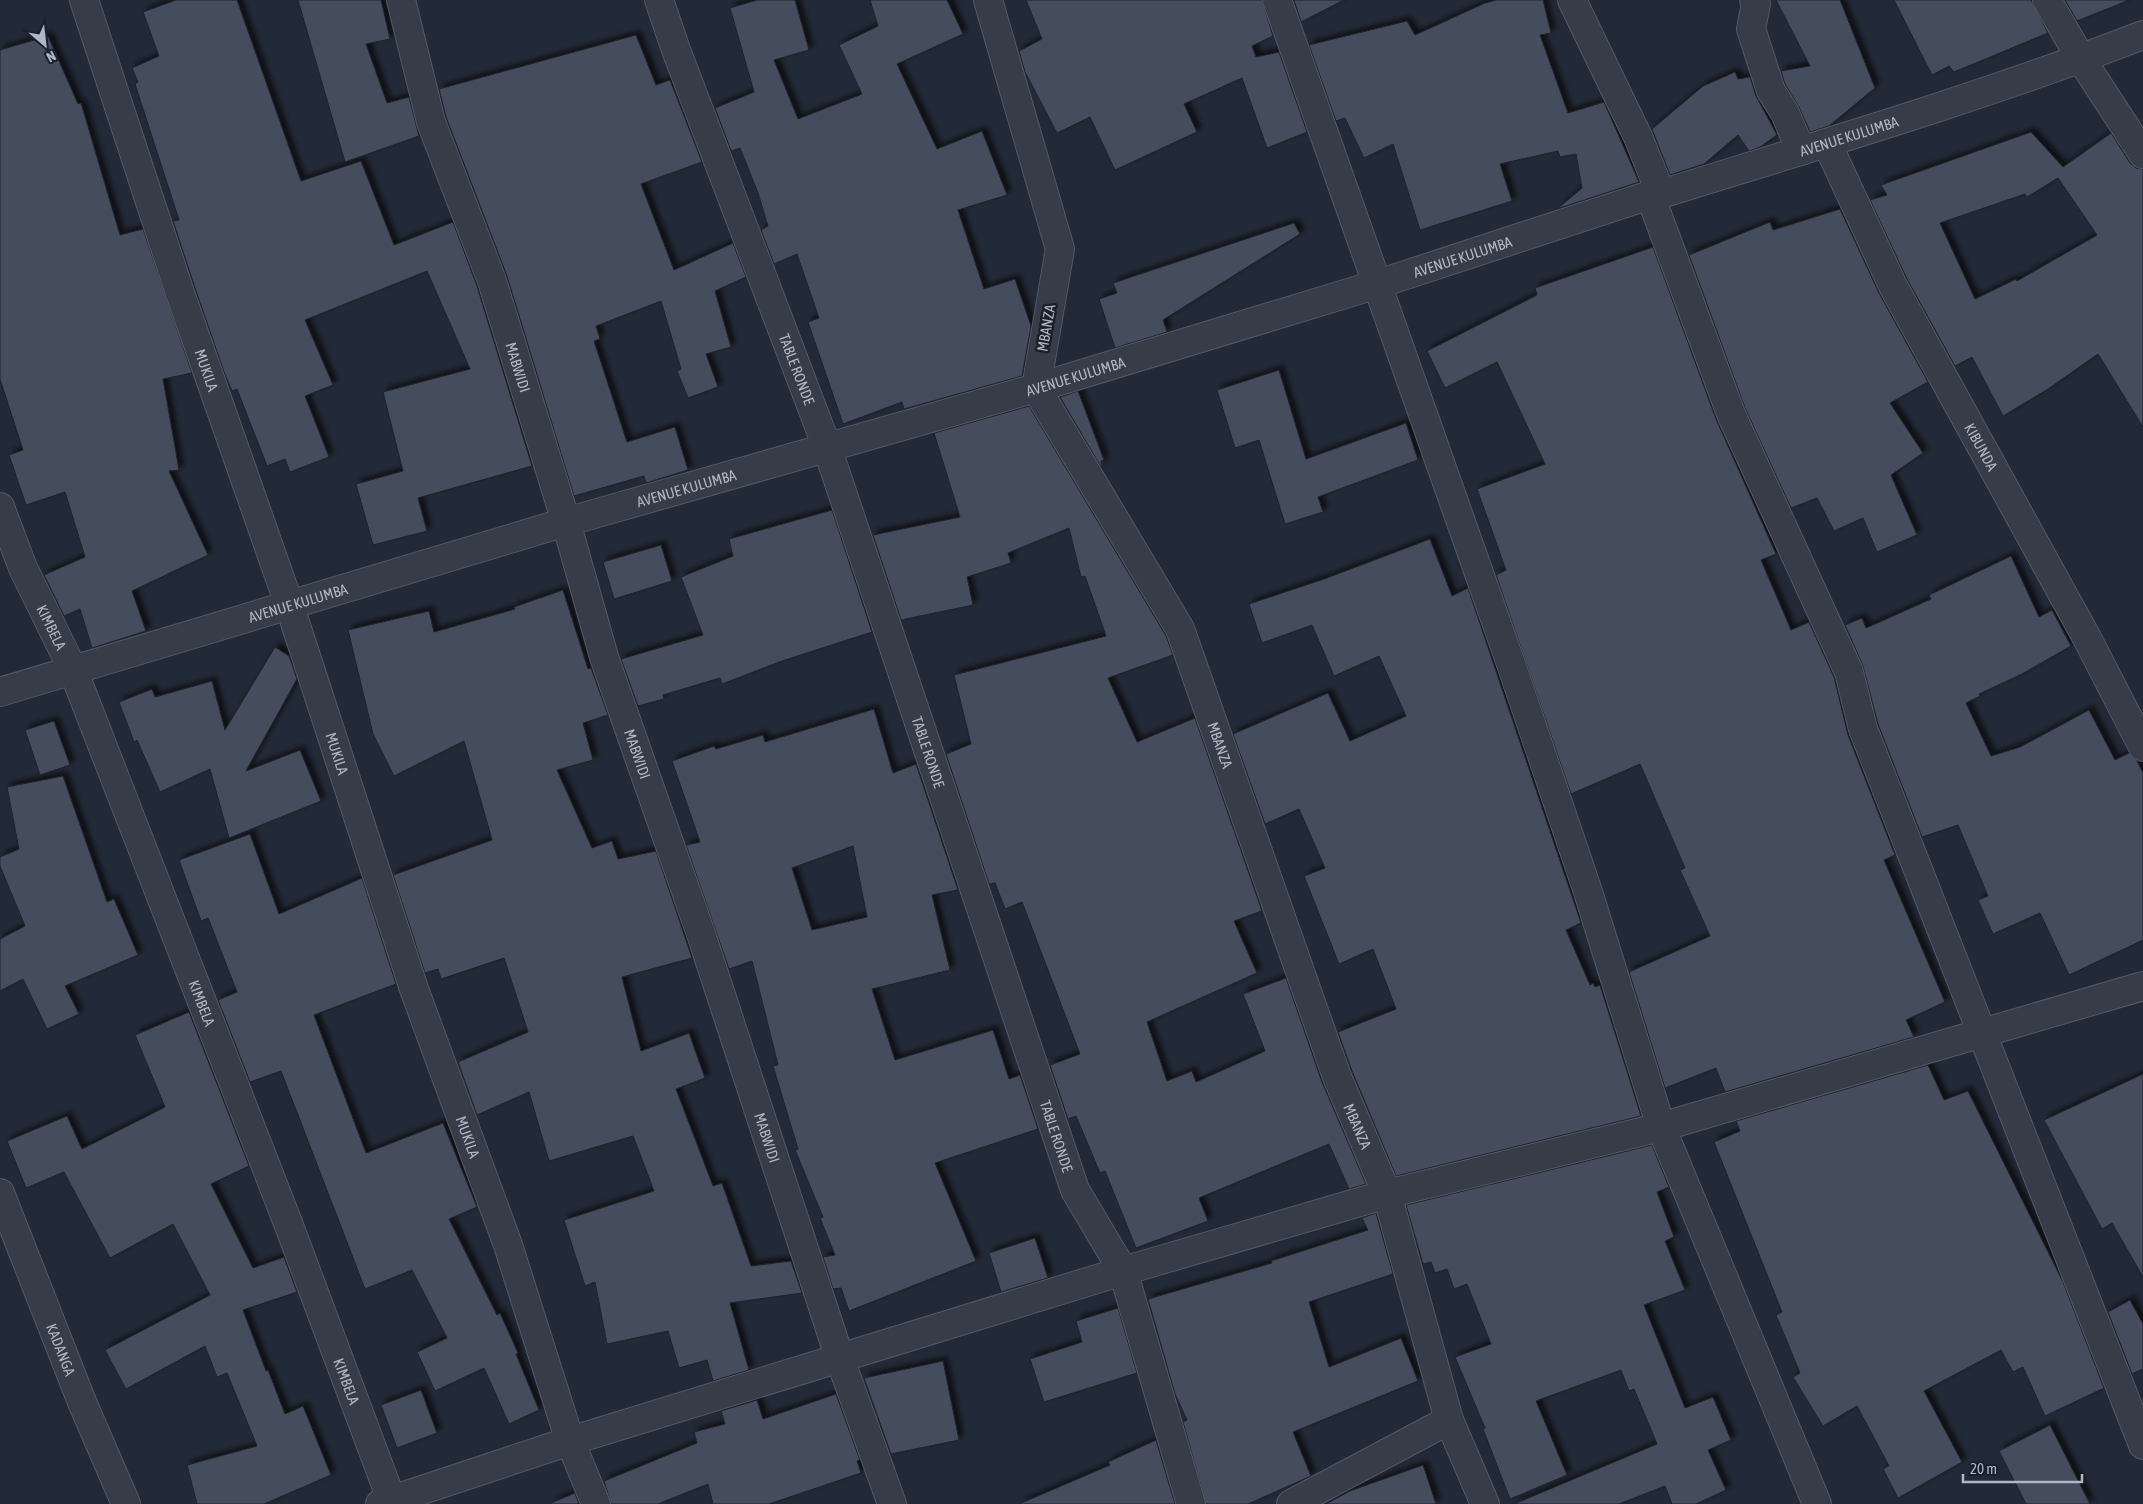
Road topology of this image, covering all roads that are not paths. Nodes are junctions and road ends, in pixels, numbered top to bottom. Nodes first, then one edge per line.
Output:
1 (84, 0) edge
2 (401, 0) edge
3 (659, 0) edge
4 (988, 0) edge
5 (1277, 0) edge
6 (1572, 0) edge
7 (1754, 0) edge
8 (2047, 0) edge
9 (2143, 36) edge
10 (2081, 59) junction
11 (1827, 143) junction
12 (1801, 151) junction
13 (2143, 154) edge
14 (1656, 195) junction
15 (1378, 284) junction
16 (1036, 388) junction
17 (827, 447) junction
18 (0, 507) edge
19 (566, 522) junction
20 (289, 604) junction
21 (73, 670) junction
22 (0, 692) edge
23 (2143, 746) edge
24 (2143, 986) edge
25 (1980, 1033) junction
26 (1662, 1127) junction
27 (0, 1193) edge
28 (1387, 1194) junction
29 (1124, 1270) junction
30 (840, 1358) junction
31 (1449, 1420) junction
32 (570, 1440) junction
33 (2143, 1445) edge
34 (388, 1503) edge
35 (126, 1504) edge
36 (596, 1504) edge
37 (892, 1504) edge
38 (1191, 1504) edge
39 (1291, 1504) edge
40 (1485, 1504) edge
41 (1818, 1504) edge

1 - 20 street, MUKILA
2 - 19 street, MABWIDI
3 - 17 street, TABLE RONDE
4 - 16 street, MBANZA
5 - 15 street
6 - 14 street
7 - 12 street
8 - 10 street
9 - 10 street, AVENUE KULUMBA
10 - 11 street, AVENUE KULUMBA
10 - 13 street
11 - 12 street, AVENUE KULUMBA
11 - 23 street, KIBUNDA
12 - 14 street, AVENUE KULUMBA
14 - 15 street, AVENUE KULUMBA
14 - 25 street
15 - 16 street, AVENUE KULUMBA
15 - 26 street
16 - 17 street, AVENUE KULUMBA
16 - 28 street, MBANZA
17 - 19 street, AVENUE KULUMBA
17 - 29 street, TABLE RONDE
18 - 21 street, KIMBELA
19 - 20 street, AVENUE KULUMBA
19 - 30 street, MABWIDI
20 - 21 street, AVENUE KULUMBA
20 - 32 street, MUKILA
21 - 22 street, AVENUE KULUMBA
21 - 34 street, KIMBELA
24 - 25 street
25 - 26 street
25 - 33 street
26 - 28 street
26 - 41 street
27 - 35 street, KADANGA
28 - 29 street
28 - 31 street, MBANZA
29 - 30 street
29 - 38 street, TABLE RONDE
30 - 32 street
30 - 37 street, MABWIDI
31 - 39 street
31 - 40 street, MBANZA
32 - 34 street
32 - 36 street, MUKILA

